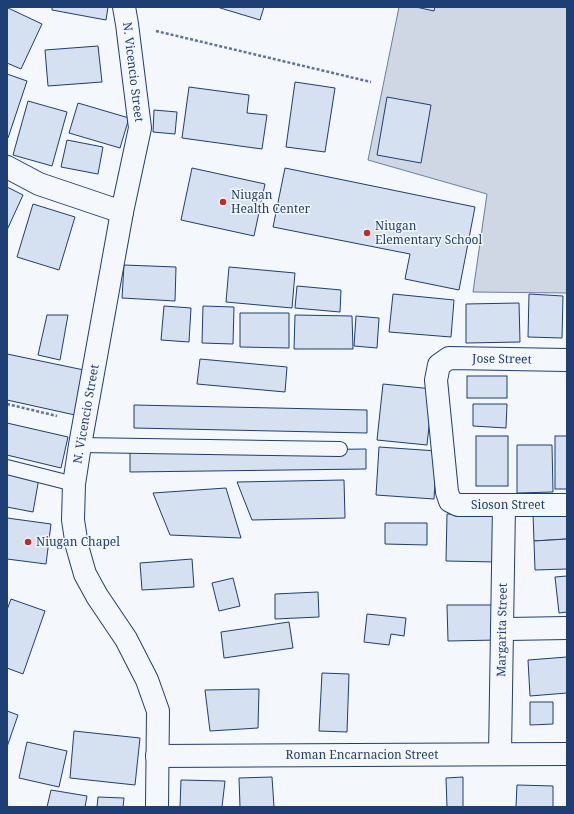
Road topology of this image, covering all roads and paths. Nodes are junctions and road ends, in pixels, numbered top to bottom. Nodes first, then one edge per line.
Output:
1 (126, 16) edge
2 (371, 82) dead end
3 (7, 167) edge
4 (122, 212) junction
5 (567, 360) edge
6 (7, 404) edge
7 (85, 422) junction
8 (80, 445) junction
9 (340, 449) dead end
10 (7, 467) edge
11 (74, 484) junction
12 (450, 501) joint
13 (567, 505) edge
14 (504, 506) junction
15 (567, 628) edge
16 (502, 629) junction
17 (500, 754) junction
18 (567, 754) edge
19 (157, 756) junction
20 (157, 807) edge

1 - 2 path
1 - 4 street, N. Vicencio Street
3 - 4 street
4 - 7 street, N. Vicencio Street
5 - 12 street, Jose Street
6 - 7 path
7 - 8 street, N. Vicencio Street
8 - 9 lane
8 - 11 street, N. Vicencio Street
10 - 11 lane
11 - 19 street, N. Vicencio Street
12 - 14 street, Sioson Street
13 - 14 street, Sioson Street
14 - 16 street, Margarita Street
15 - 16 street
16 - 17 street, Margarita Street
17 - 18 street, Roman Encarnacion Street
17 - 19 street, Roman Encarnacion Street
19 - 20 street, N. Vicencio Street

